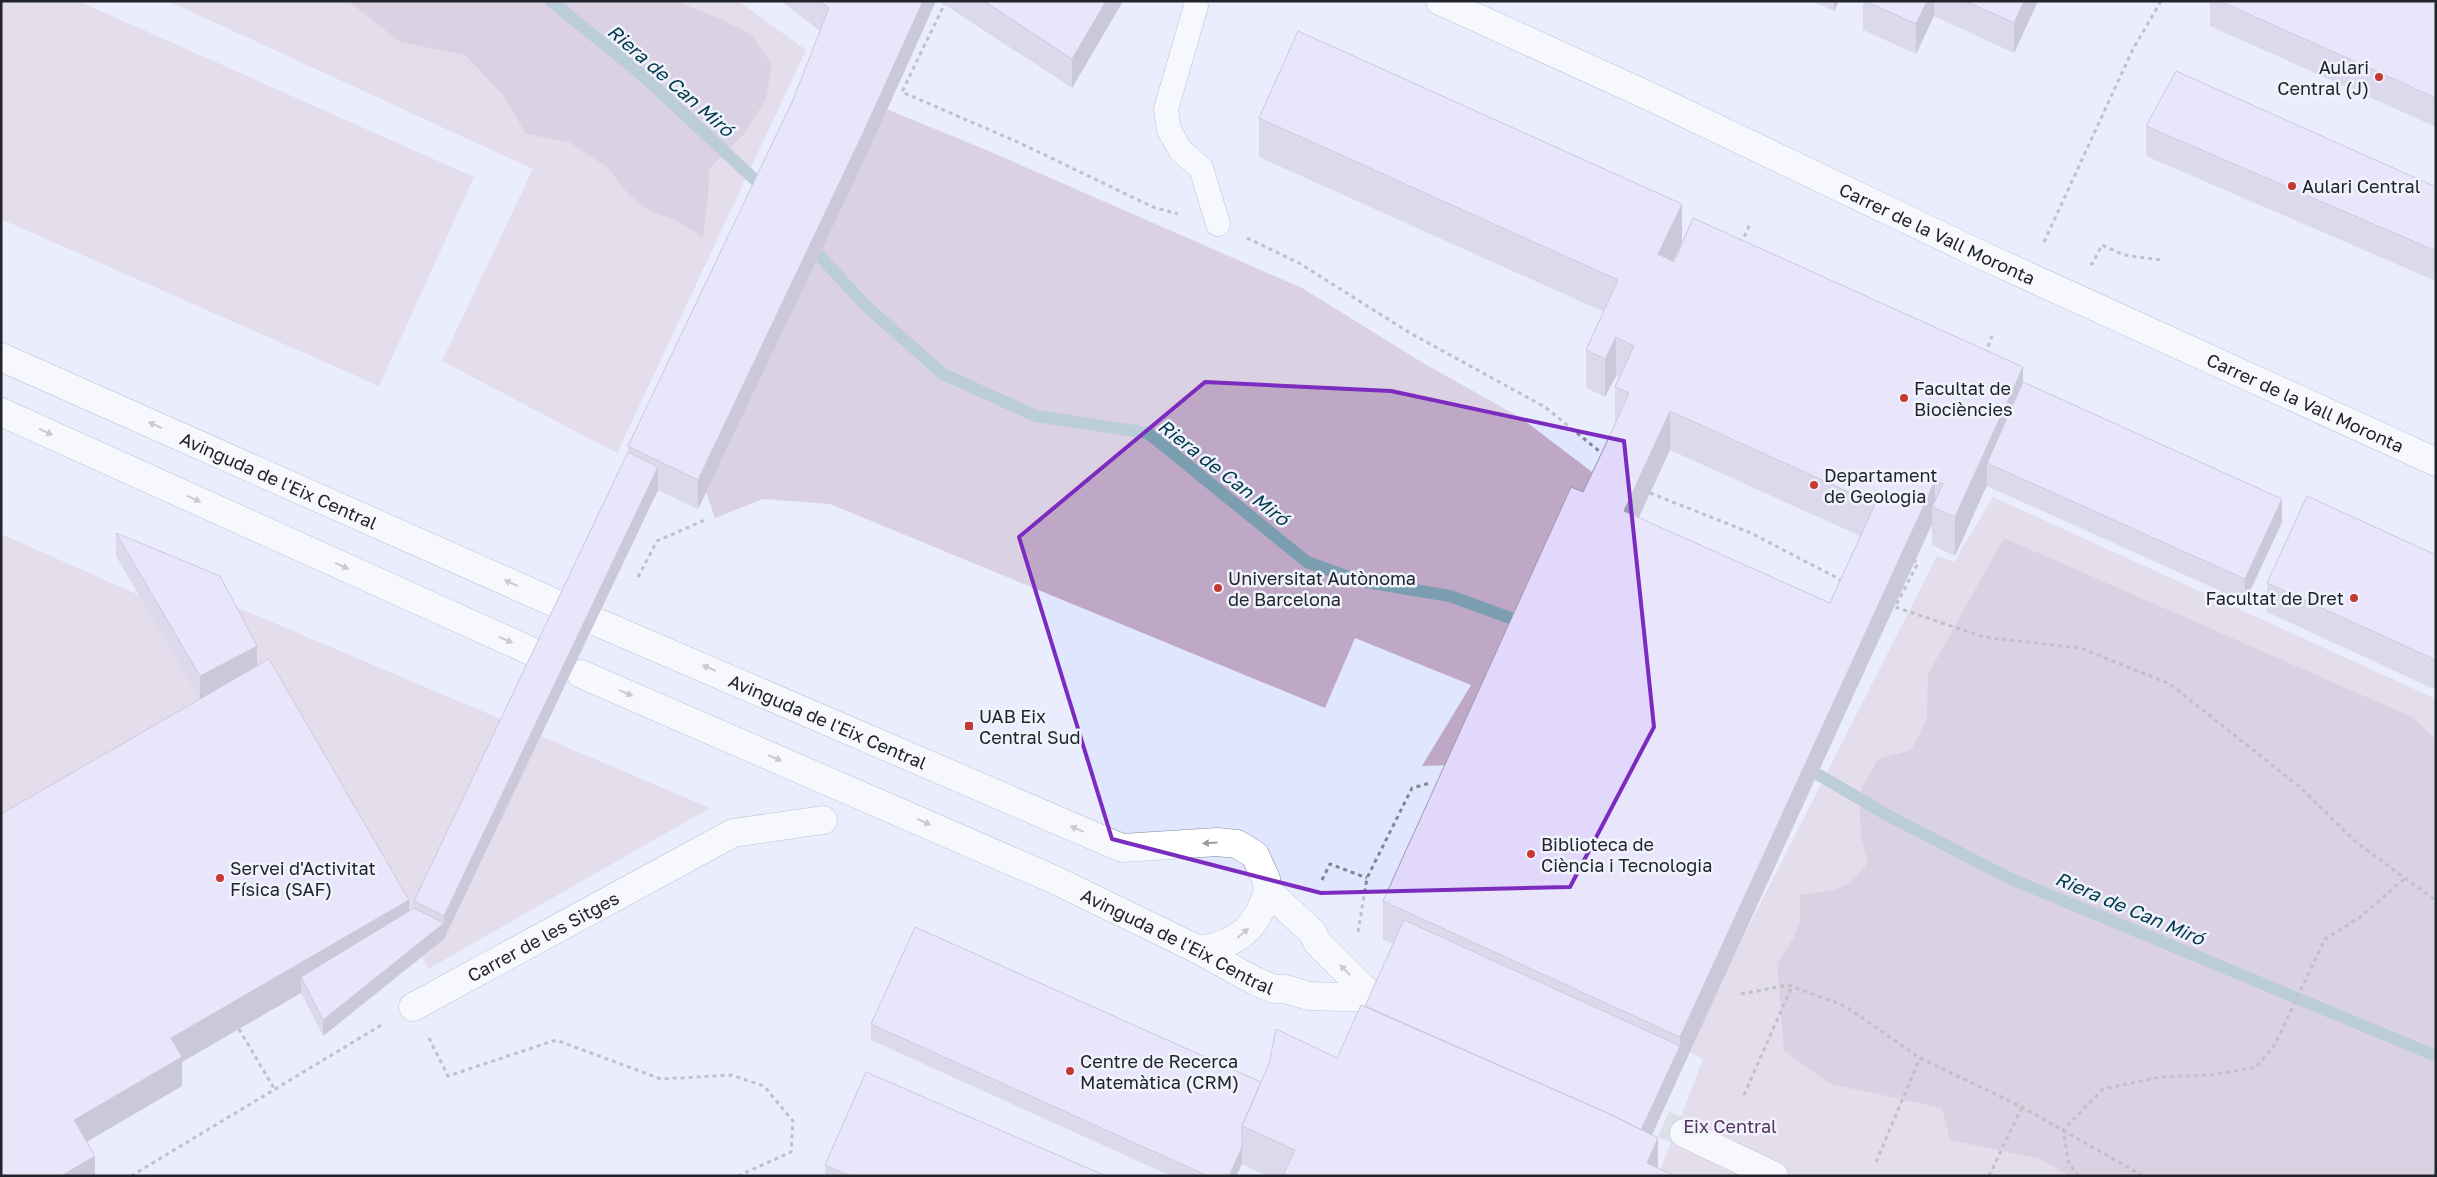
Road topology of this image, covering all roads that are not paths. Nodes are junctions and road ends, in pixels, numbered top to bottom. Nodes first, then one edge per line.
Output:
1 (1195, 1) edge
2 (1440, 1) edge
3 (1218, 224) road end
4 (1, 357) edge
5 (1, 412) edge
6 (2436, 462) edge
7 (555, 603) edge
8 (599, 623) edge
9 (533, 652) edge
10 (581, 674) dead end
11 (823, 820) dead end
12 (1268, 891) junction
13 (1199, 950) junction
14 (413, 1007) road end
15 (1684, 1133) tunnel mouth
16 (1774, 1176) edge

1 - 3 lane
2 - 6 street, Carrer de la Vall Moronta
7 -> 4 street, Avinguda de l'Eix Central
5 -> 9 street
12 -> 8 street, Avinguda de l'Eix Central
10 -> 13 street, Avinguda de l'Eix Central
11 - 14 street, Carrer de les Sitges
13 -> 12 street
13 -> 12 street, Avinguda de l'Eix Central
15 - 16 street

